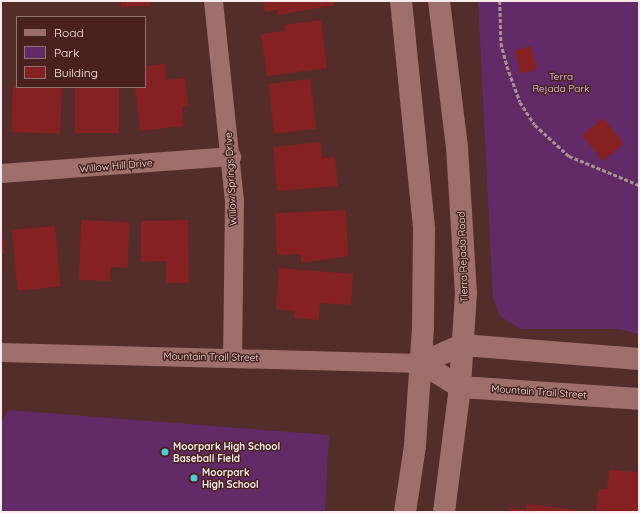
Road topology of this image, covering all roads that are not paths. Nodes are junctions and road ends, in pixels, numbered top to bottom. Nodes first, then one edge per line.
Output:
1 (213, 1) edge
2 (401, 1) edge
3 (440, 1) edge
4 (231, 156) junction
5 (1, 174) edge
6 (462, 345) junction
7 (1, 352) edge
8 (232, 358) junction
9 (639, 359) edge
10 (421, 363) junction
11 (460, 387) junction
12 (639, 399) edge
13 (405, 512) edge
14 (444, 512) edge

1 - 4 street, Willow Springs Drive
2 - 10 main road
3 - 6 main road, Tierra Rejada Road
4 - 5 street, Willow Hill Drive
4 - 8 street, Willow Springs Drive
6 - 9 main road, Mountain Trail Street
6 - 10 main road, Mountain Trail Street
6 - 11 main road, Tierra Rejada Road
7 - 8 street, Mountain Trail Street
8 - 10 street, Mountain Trail Street
10 - 11 main road, Mountain Trail Street
10 - 13 main road
11 - 12 main road, Mountain Trail Street
11 - 14 main road, Tierra Rejada Road

